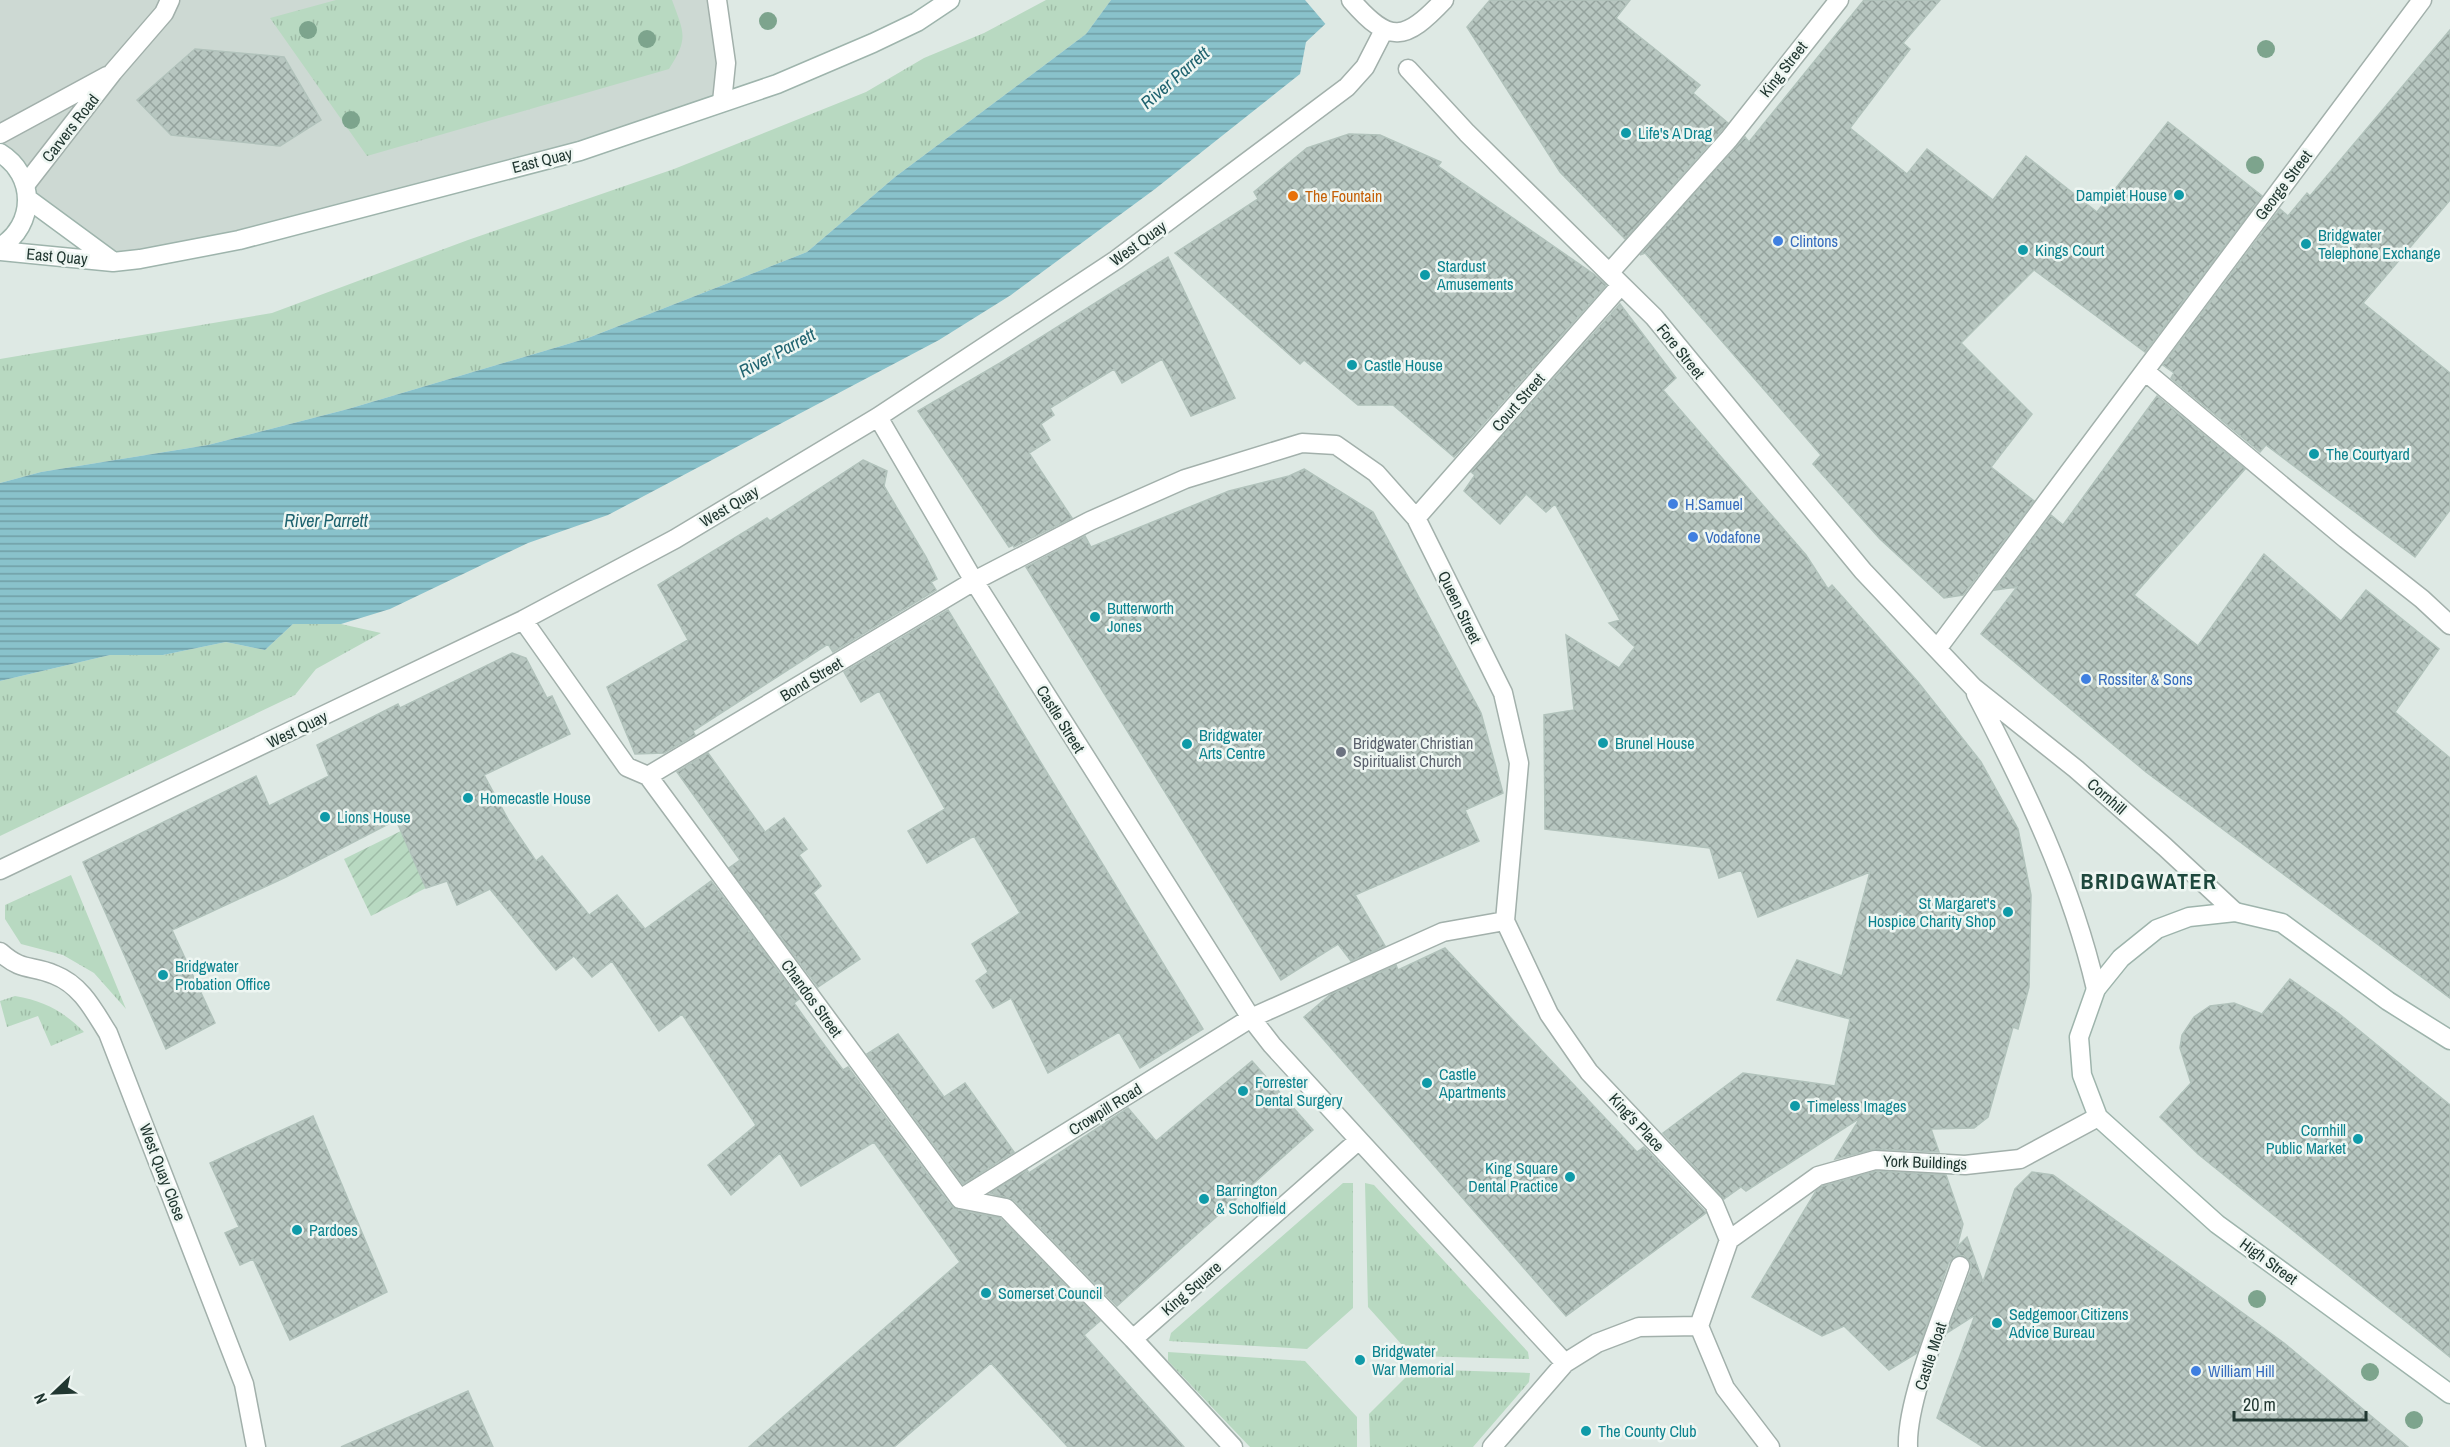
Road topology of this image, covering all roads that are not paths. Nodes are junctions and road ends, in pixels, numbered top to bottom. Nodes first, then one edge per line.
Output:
1 (170, 0) edge
2 (717, 0) edge
3 (950, 0) edge
4 (1351, 0) edge
5 (1444, 0) edge
6 (1839, 0) edge
7 (2422, 0) edge
8 (1384, 30) junction
9 (1408, 69) dead end
10 (113, 72) junction
11 (722, 102) junction
12 (0, 134) edge
13 (0, 153) edge
14 (27, 192) junction
15 (0, 249) edge
16 (113, 262) junction
17 (1616, 278) junction
18 (2146, 372) junction
19 (878, 417) junction
20 (1416, 518) junction
21 (974, 581) junction
22 (523, 620) junction
23 (2450, 625) edge
24 (1937, 649) junction
25 (1973, 687) junction
26 (648, 776) junction
27 (0, 870) edge
28 (2235, 912) junction
29 (1505, 921) junction
30 (0, 952) edge
31 (2096, 989) junction
32 (1251, 1018) junction
33 (2450, 1040) edge
34 (2098, 1117) junction
35 (1359, 1140) junction
36 (960, 1199) junction
37 (1729, 1240) junction
38 (1960, 1266) dead end
39 (1699, 1326) junction
40 (1133, 1339) junction
41 (1565, 1363) junction
42 (2450, 1394) edge
43 (256, 1447) edge
44 (1233, 1447) edge
45 (1492, 1447) edge
46 (1770, 1447) edge
47 (1908, 1447) edge

1 - 10 street, Carvers Road
2 - 11 street
3 - 11 street, East Quay
4 - 8 street
5 - 8 street
6 - 17 street, King Street
7 - 18 street, George Street
8 - 19 street, West Quay
9 - 17 street, Fore Street
10 - 12 street, Carvers Road
10 - 14 street, Carvers Road
11 - 16 street, East Quay
13 - 14 street, Carvers Road
14 - 15 street, Carvers Road
14 - 16 street, East Quay
15 - 16 street, East Quay
17 - 20 street, Court Street
17 - 24 street, Fore Street
18 - 23 street
18 - 24 street, George Street
19 - 21 street, Castle Street
19 - 22 street, West Quay
20 - 21 street, Queen Street
20 - 29 street, Queen Street
21 - 26 street, Bond Street
21 - 32 street, Castle Street
22 - 26 street, Chandos Street
22 - 27 street, West Quay
24 - 25 street, Cornhill
25 - 28 street, Cornhill
25 - 31 street, Cornhill
26 - 36 street, Chandos Street
28 - 31 street, Cornhill
28 - 33 street, Cornhill
29 - 32 street
29 - 37 street, King's Place
30 - 43 street, West Quay Close
31 - 34 street, Cornhill
32 - 35 street
32 - 36 street, Crowpill Road
34 - 37 street, York Buildings
34 - 42 street, High Street
35 - 40 street, King Square
35 - 41 street
36 - 40 street
37 - 39 street
38 - 47 street, Castle Moat
39 - 41 street
39 - 46 street
40 - 44 street
41 - 45 street

